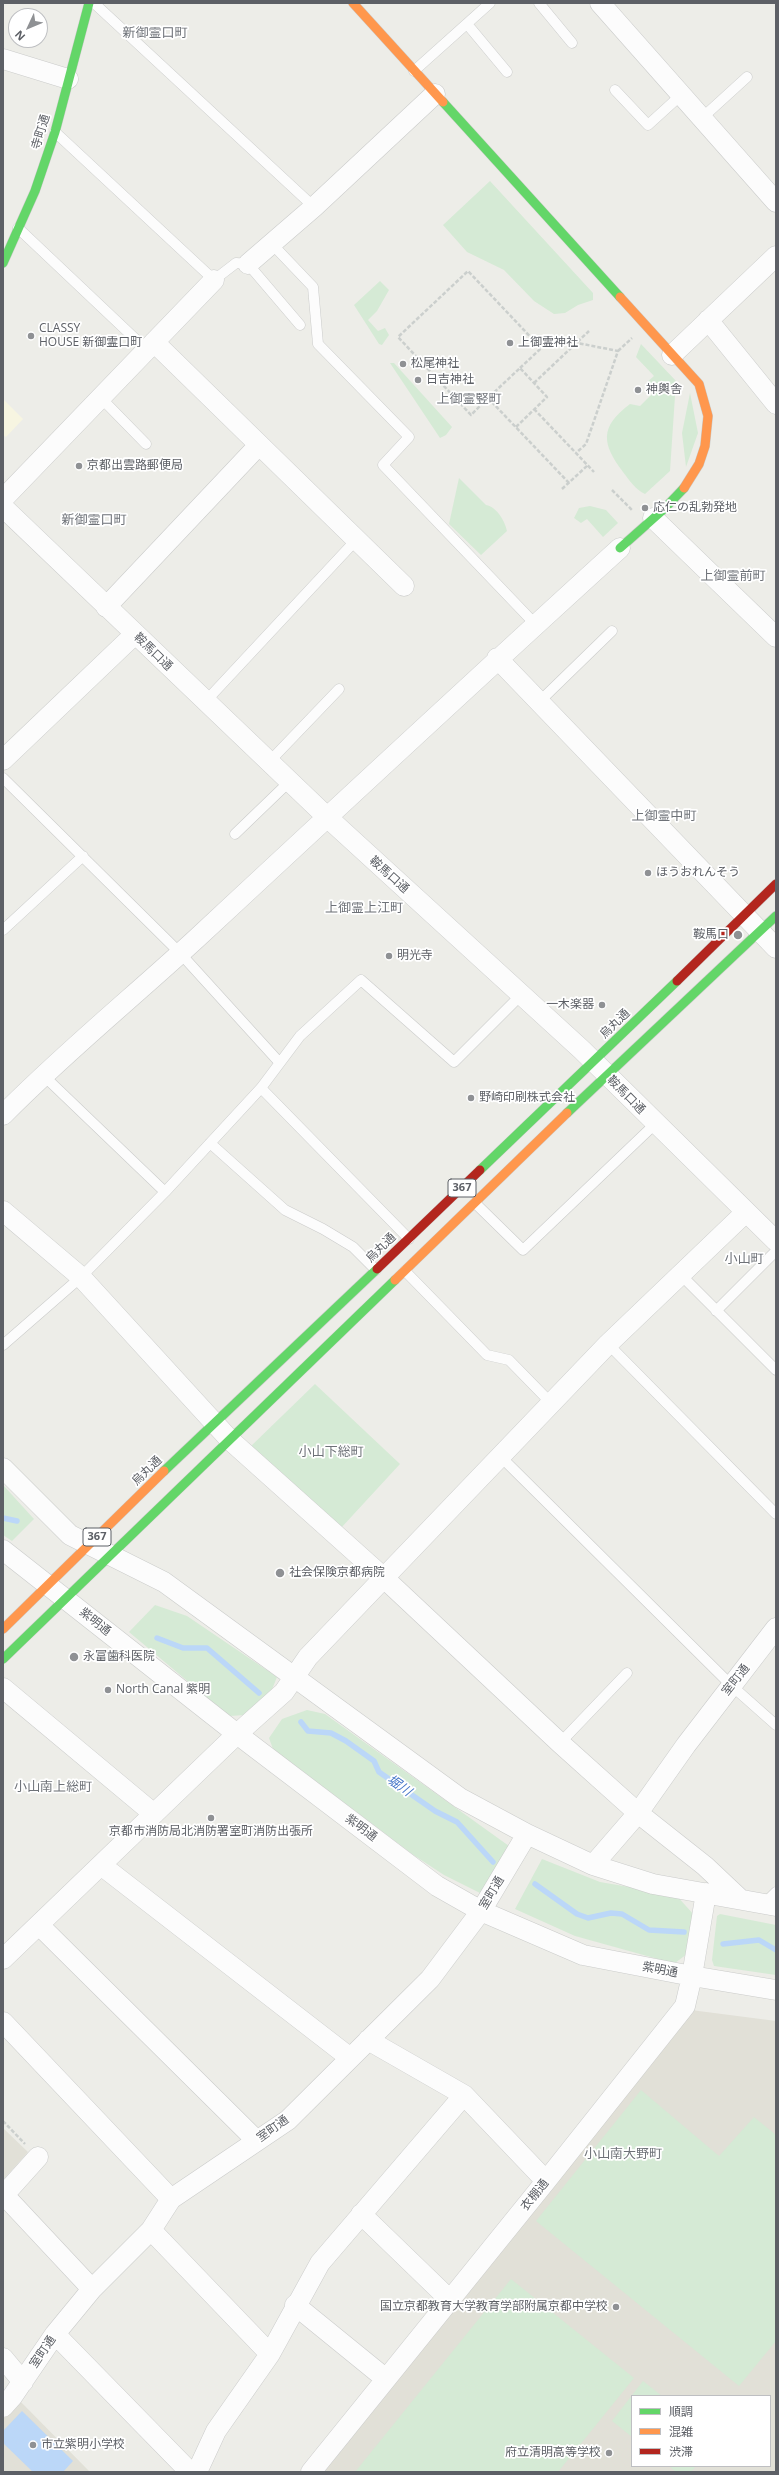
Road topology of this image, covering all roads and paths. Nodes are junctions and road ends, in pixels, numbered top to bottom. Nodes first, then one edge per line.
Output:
1 (89, 3) edge
2 (94, 3) edge
3 (352, 3) edge
4 (490, 3) edge
5 (539, 3) edge
6 (600, 3) edge
7 (467, 24) junction
8 (572, 43) dead end
9 (3, 59) edge
10 (414, 71) junction
11 (507, 72) dead end
12 (747, 77) dead end
13 (68, 79) junction
14 (615, 90) dead end
15 (435, 94) junction
16 (681, 95) junction
17 (702, 118) junction
18 (55, 132) junction
19 (776, 202) edge
20 (314, 207) junction
21 (18, 228) junction
22 (272, 244) junction
23 (776, 256) edge
24 (3, 263) edge
25 (248, 264) junction
26 (214, 280) junction
27 (708, 320) junction
28 (300, 325) dead end
29 (589, 331) dead end
30 (633, 337) dead end
31 (577, 343) junction
32 (150, 346) junction
33 (541, 348) junction
34 (618, 351) junction
35 (672, 355) junction
36 (520, 368) junction
37 (534, 383) junction
38 (101, 398) junction
39 (488, 398) junction
40 (776, 404) edge
41 (534, 409) junction
42 (516, 427) junction
43 (146, 444) dead end
44 (259, 445) junction
45 (576, 453) junction
46 (588, 465) junction
47 (594, 472) dead end
48 (569, 483) junction
49 (562, 490) dead end
50 (612, 490) dead end
51 (3, 499) edge
52 (3, 507) edge
53 (650, 522) junction
54 (357, 539) junction
55 (620, 548) joint
56 (404, 586) dead end
57 (106, 607) junction
58 (536, 625) junction
59 (612, 631) dead end
60 (135, 634) junction
61 (776, 637) edge
62 (497, 658) junction
63 (339, 689) dead end
64 (205, 702) junction
65 (539, 702) junction
66 (3, 760) edge
67 (268, 762) junction
68 (3, 778) edge
69 (290, 782) junction
70 (326, 817) junction
71 (235, 834) dead end
72 (83, 856) junction
73 (776, 884) edge
74 (3, 915) edge
75 (744, 915) junction
76 (776, 916) edge
77 (7, 927) edge
78 (760, 932) junction
79 (776, 948) edge
80 (180, 953) junction
81 (521, 995) junction
82 (279, 1062) junction
83 (600, 1069) junction
84 (43, 1075) junction
85 (261, 1088) junction
86 (3, 1115) edge
87 (655, 1124) junction
88 (210, 1143) junction
89 (165, 1192) junction
90 (475, 1203) junction
91 (3, 1211) edge
92 (746, 1212) junction
93 (408, 1238) junction
94 (776, 1241) edge
95 (776, 1251) edge
96 (424, 1253) junction
97 (376, 1270) junction
98 (405, 1271) junction
99 (680, 1274) junction
100 (81, 1277) junction
101 (716, 1311) junction
102 (608, 1344) junction
103 (3, 1345) edge
104 (776, 1370) edge
105 (550, 1402) junction
106 (215, 1423) junction
107 (230, 1440) junction
108 (499, 1455) junction
109 (3, 1468) edge
110 (776, 1514) edge
111 (89, 1545) junction
112 (3, 1550) edge
113 (110, 1555) junction
114 (384, 1578) junction
115 (48, 1585) junction
116 (66, 1599) junction
117 (776, 1628) edge
118 (3, 1629) edge
119 (3, 1659) edge
120 (627, 1673) dead end
121 (295, 1676) junction
122 (732, 1686) junction
123 (3, 1688) edge
124 (776, 1724) edge
125 (237, 1734) junction
126 (560, 1743) junction
127 (638, 1813) junction
128 (154, 1814) junction
129 (527, 1834) junction
130 (100, 1865) junction
131 (593, 1865) junction
132 (706, 1893) junction
133 (740, 1899) junction
134 (772, 1900) edge
135 (481, 1911) junction
136 (39, 1924) junction
137 (3, 1959) edge
138 (692, 1976) junction
139 (776, 1990) edge
140 (3, 2022) edge
141 (368, 2040) junction
142 (349, 2057) junction
143 (464, 2095) junction
144 (3, 2121) edge
145 (258, 2141) junction
146 (38, 2157) joint
147 (546, 2181) junction
148 (3, 2196) edge
149 (171, 2199) junction
150 (361, 2214) junction
151 (151, 2230) junction
152 (92, 2289) junction
153 (450, 2300) junction
154 (295, 2305) junction
155 (55, 2334) junction
156 (270, 2354) junction
157 (3, 2358) edge
158 (386, 2379) junction
159 (23, 2382) junction
160 (3, 2407) edge
161 (190, 2472) edge
162 (197, 2472) edge
163 (310, 2472) edge

1 - 13 main road, 寺町通
2 - 20 lane
3 - 10 main road
4 - 7 lane
5 - 8 lane
6 - 16 street
7 - 10 lane
7 - 11 lane
9 - 13 street
10 - 15 main road
12 - 17 lane
13 - 18 main road, 寺町通
14 - 16 lane
15 - 20 street
15 - 35 main road
16 - 17 street
17 - 19 street
18 - 21 main road, 寺町通
18 - 26 lane
20 - 22 street
21 - 24 main road, 寺町通
21 - 32 lane
22 - 25 street
22 - 58 lane
23 - 27 street
25 - 26 lane
25 - 28 lane
26 - 32 street
27 - 35 street
27 - 40 street
29 - 31 path
30 - 34 path
31 - 33 path
31 - 34 path
31 - 37 path
32 - 38 street
32 - 44 street
33 - 36 path
33 - 39 path
34 - 45 path
35 - 53 main road
36 - 37 path
36 - 39 path
37 - 41 path
38 - 43 lane
38 - 51 street
39 - 42 path
41 - 42 path
41 - 45 path
42 - 48 path
44 - 54 street
44 - 57 street
45 - 46 path
46 - 47 path
46 - 48 path
48 - 49 path
50 - 53 path
52 - 57 street, 鞍馬口通
53 - 55 main road
53 - 61 street
54 - 56 street
54 - 64 lane
55 - 58 street
57 - 60 street, 鞍馬口通
58 - 62 street
59 - 65 lane
60 - 64 street, 鞍馬口通
60 - 66 street
62 - 65 street
62 - 70 street
63 - 67 lane
64 - 67 street, 鞍馬口通
65 - 75 street
67 - 69 street, 鞍馬口通
68 - 72 lane
69 - 70 street, 鞍馬口通
69 - 71 lane
70 - 80 street
70 - 81 street, 鞍馬口通
72 - 77 lane
72 - 80 lane
73 - 75 main road, 烏丸通 / 367
74 - 77 lane
75 - 78 street
75 - 83 main road, 烏丸通 / 367
76 - 78 main road, 烏丸通 / 367
78 - 79 street
78 - 83 main road, 烏丸通 / 367
80 - 82 lane
80 - 84 street
81 - 82 lane
81 - 83 street, 鞍馬口通
82 - 85 lane
83 - 87 street, 鞍馬口通
83 - 90 main road, 烏丸通 / 367
83 - 93 main road, 烏丸通 / 367
84 - 86 street
84 - 89 lane
85 - 88 lane
85 - 93 lane
87 - 90 lane
87 - 92 street, 鞍馬口通
88 - 89 lane
88 - 97 lane
89 - 100 lane
90 - 96 main road, 烏丸通 / 367
91 - 100 street
92 - 94 street, 鞍馬口通
92 - 99 street
93 - 96 lane
93 - 97 main road, 烏丸通 / 367
95 - 101 lane
96 - 98 main road, 烏丸通 / 367
97 - 106 main road, 烏丸通 / 367
98 - 105 lane
98 - 107 main road, 烏丸通 / 367
99 - 101 lane
99 - 102 street
100 - 103 lane
100 - 106 street
101 - 104 lane
102 - 105 street
102 - 110 lane
105 - 108 street
106 - 107 street
106 - 111 main road, 烏丸通 / 367
107 - 113 main road, 烏丸通 / 367
107 - 114 street
108 - 114 street
108 - 122 lane
109 - 111 street
111 - 113 street
111 - 115 main road, 烏丸通 / 367
112 - 115 street, 紫明通
113 - 116 main road, 烏丸通 / 367
113 - 121 street
114 - 121 street
114 - 126 street
115 - 116 street, 紫明通
115 - 118 main road, 烏丸通 / 367
116 - 119 main road, 烏丸通 / 367
116 - 125 street, 紫明通
117 - 122 street, 室町通
120 - 126 lane
121 - 125 street
121 - 129 street
122 - 124 lane
122 - 127 street, 室町通
123 - 128 street
125 - 128 street
125 - 135 street, 紫明通
126 - 127 street
127 - 131 street, 室町通
127 - 133 street
128 - 130 street
129 - 131 street
129 - 135 street, 室町通
130 - 136 street
130 - 142 street
131 - 132 street
132 - 133 street
132 - 138 street, 衣棚通
133 - 134 street
135 - 138 street, 紫明通
135 - 141 street, 室町通
136 - 137 street
136 - 145 street
138 - 139 street, 紫明通
138 - 147 street, 衣棚通
140 - 149 street
141 - 142 street, 室町通
141 - 143 street
142 - 145 street, 室町通
143 - 147 street
143 - 150 street
144 - 146 path
145 - 149 street, 室町通
146 - 148 street
147 - 153 street, 衣棚通
148 - 152 street
149 - 151 street, 室町通
150 - 153 street
150 - 154 street
151 - 152 street, 室町通
151 - 156 street
152 - 155 street, 室町通
153 - 158 street, 衣棚通
154 - 156 street
154 - 158 street
155 - 159 street, 室町通
155 - 161 street
156 - 162 street
157 - 159 street
158 - 163 street, 衣棚通
159 - 160 street, 室町通

